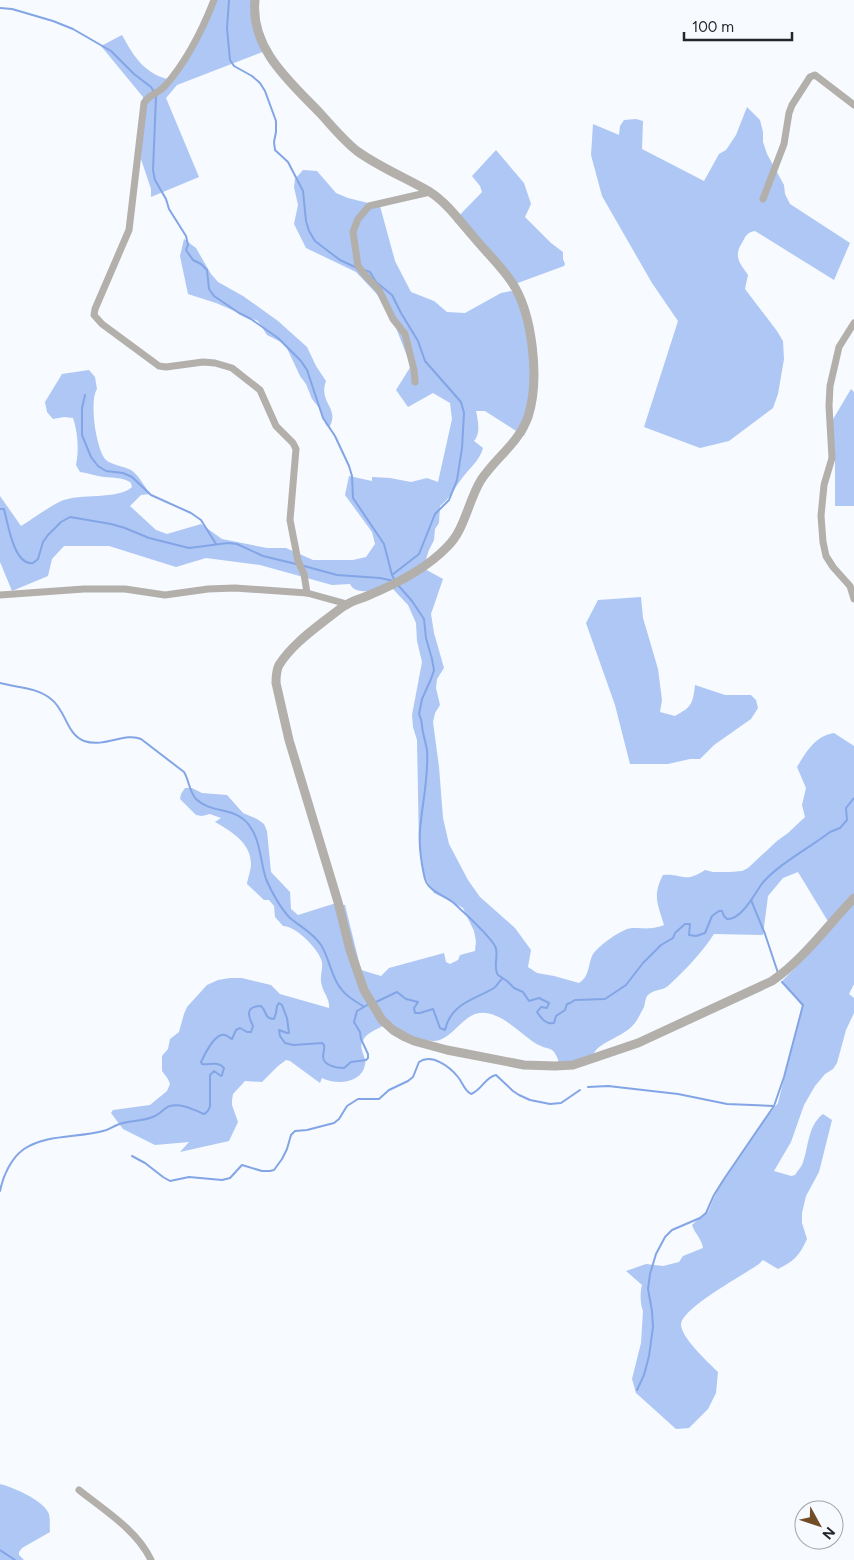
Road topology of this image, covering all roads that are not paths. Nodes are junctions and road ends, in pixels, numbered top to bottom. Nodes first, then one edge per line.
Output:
1 (214, 0) edge
2 (255, 0) edge
3 (854, 105) edge
4 (430, 192) junction
5 (763, 198) dead end
6 (854, 323) edge
7 (415, 382) dead end
8 (307, 593) junction
9 (0, 595) edge
10 (854, 599) edge
11 (347, 604) junction
12 (854, 898) edge
13 (79, 1490) dead end
14 (151, 1560) edge

1 - 8 street
2 - 4 street
3 - 5 street
4 - 7 street
4 - 11 street
6 - 10 street
8 - 9 street
8 - 11 street
11 - 12 street
13 - 14 street

